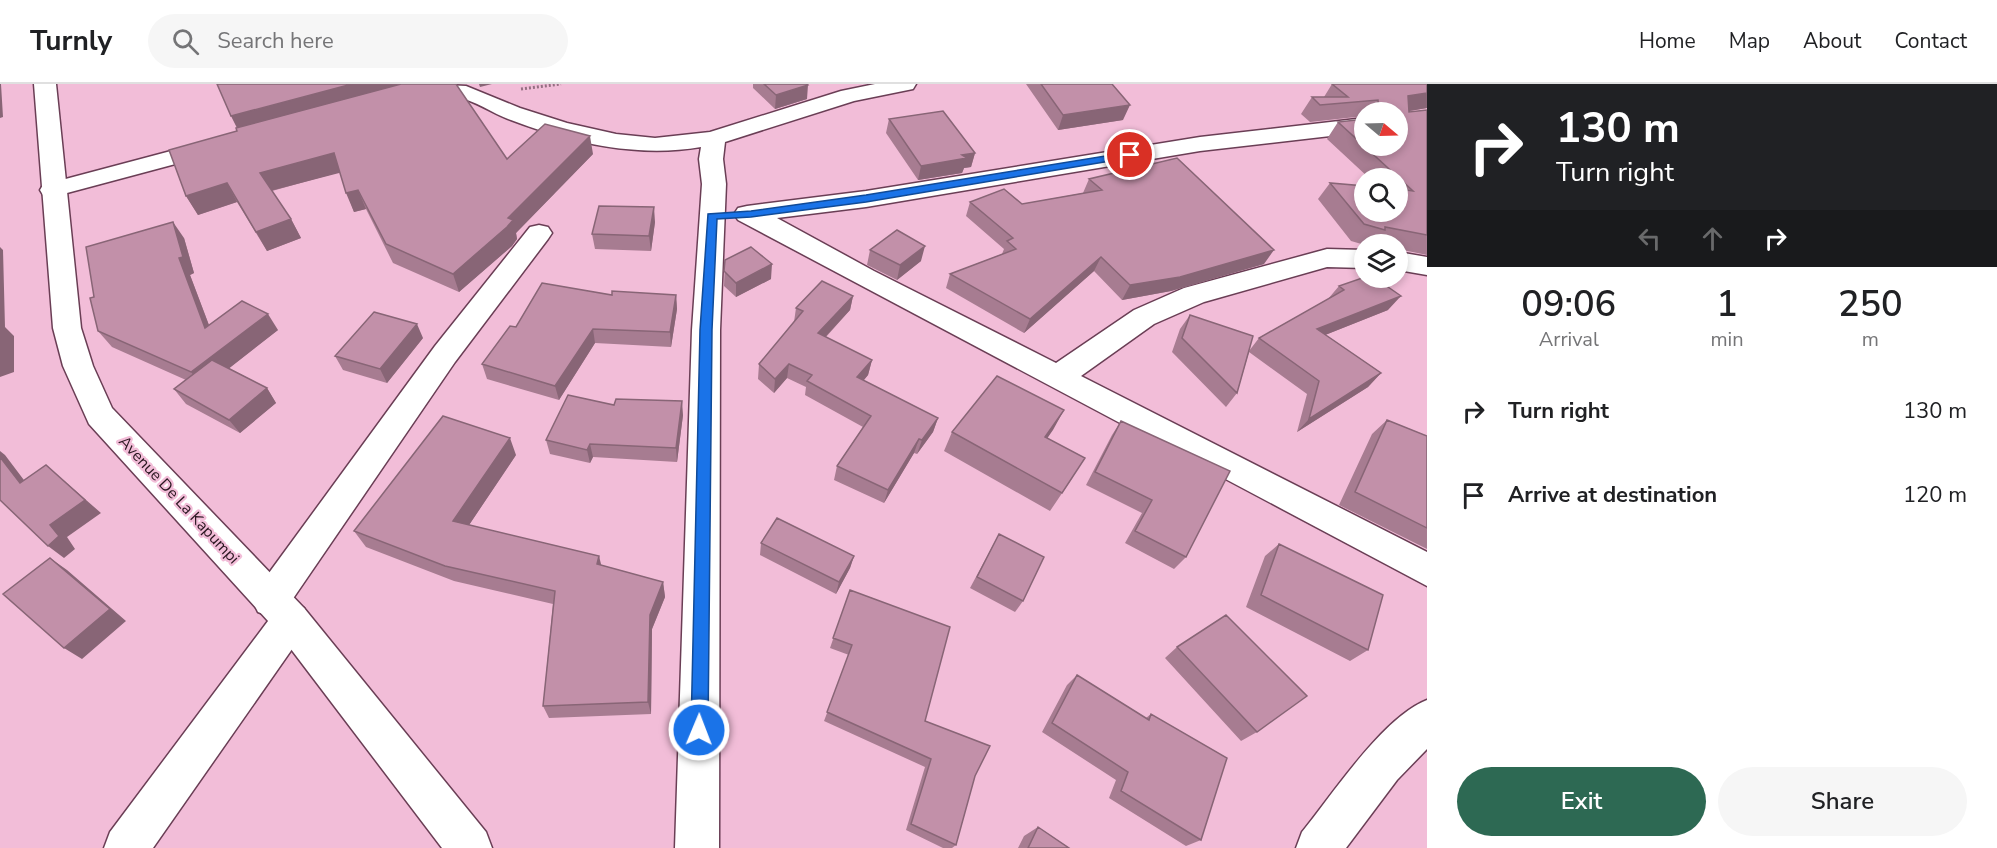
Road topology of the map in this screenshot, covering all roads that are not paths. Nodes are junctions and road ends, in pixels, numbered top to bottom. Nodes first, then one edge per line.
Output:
1 (45, 84) edge
2 (905, 84) edge
3 (391, 98) edge
4 (1354, 126) edge
5 (714, 138) junction
6 (233, 141) edge
7 (52, 190) junction
8 (751, 214) junction
9 (712, 216) junction
10 (539, 233) dead end
11 (1354, 259) edge
12 (1408, 263) edge
13 (1427, 266) edge
14 (1058, 377) junction
15 (1427, 570) edge
16 (281, 610) junction
17 (1427, 720) edge
18 (126, 848) edge
19 (470, 848) edge
20 (698, 848) edge
21 (1318, 848) edge

1 - 7 street, Avenue De La Kapumpi
2 - 5 street
3 - 5 street
4 - 8 street
5 - 9 street
6 - 7 street
7 - 16 street, Avenue De La Kapumpi
8 - 9 street
8 - 14 street
9 - 20 street
10 - 16 street
11 - 14 street
12 - 13 street
14 - 15 street
16 - 18 street
16 - 19 street, Avenue De La Kapumpi
17 - 21 street

